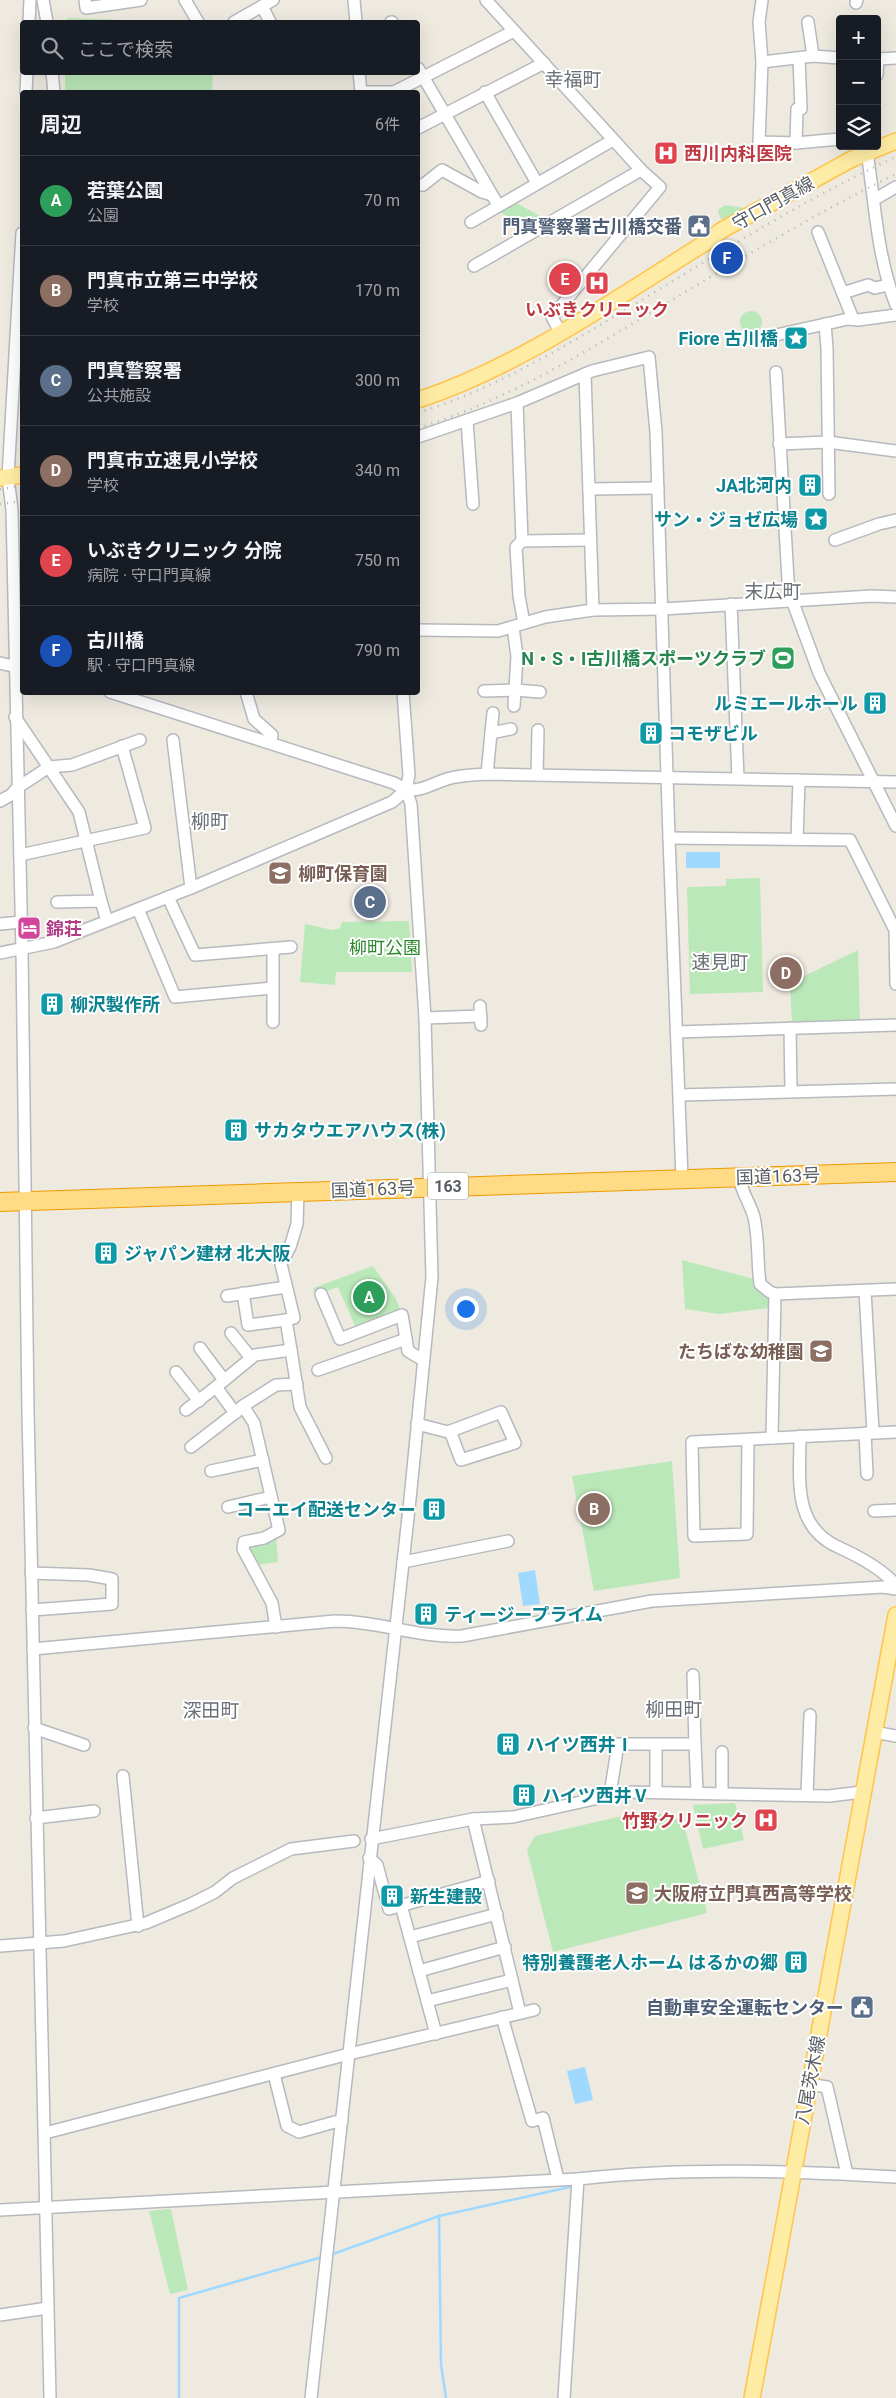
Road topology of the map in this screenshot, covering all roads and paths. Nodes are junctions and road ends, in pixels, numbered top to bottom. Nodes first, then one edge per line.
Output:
1 (30, 0) edge
2 (43, 0) edge
3 (85, 0) edge
4 (141, 0) edge
5 (185, 0) edge
6 (354, 0) edge
7 (486, 0) edge
8 (762, 0) edge
9 (120, 2) edge
10 (268, 3) edge
11 (29, 20) edge
12 (47, 20) edge
13 (197, 20) edge
14 (238, 20) edge
15 (270, 20) edge
16 (356, 20) edge
17 (808, 22) dead end
18 (514, 31) junction
19 (813, 56) junction
20 (799, 58) junction
21 (836, 58) edge
22 (896, 58) edge
23 (881, 59) edge
24 (762, 62) junction
25 (544, 63) junction
26 (420, 72) edge
27 (27, 75) edge
28 (52, 75) edge
29 (360, 75) edge
30 (416, 75) edge
31 (26, 90) edge
32 (54, 90) edge
33 (361, 90) edge
34 (397, 90) edge
35 (485, 92) junction
36 (444, 114) junction
37 (420, 127) edge
38 (836, 138) edge
39 (613, 140) junction
40 (896, 141) edge
41 (796, 143) junction
42 (881, 145) edge
43 (862, 150) edge
44 (864, 150) edge
45 (640, 170) junction
46 (536, 183) junction
47 (420, 185) edge
48 (896, 187) edge
49 (492, 195) junction
50 (875, 199) junction
51 (498, 205) junction
52 (471, 222) dead end
53 (818, 232) dead end
54 (474, 266) dead end
55 (888, 285) junction
56 (843, 293) junction
57 (896, 306) edge
58 (20, 309) edge
59 (896, 315) edge
60 (853, 319) junction
61 (825, 324) junction
62 (560, 332) junction
63 (780, 333) dead end
64 (776, 372) dead end
65 (585, 374) junction
66 (420, 399) edge
67 (518, 403) junction
68 (467, 420) junction
69 (420, 436) edge
70 (828, 442) junction
71 (779, 444) junction
72 (896, 451) edge
73 (10, 477) edge
74 (658, 488) junction
75 (589, 489) junction
76 (829, 494) dead end
77 (473, 504) dead end
78 (896, 520) edge
79 (589, 540) junction
80 (836, 540) dead end
81 (522, 541) junction
82 (896, 597) edge
83 (792, 600) junction
84 (731, 604) junction
85 (664, 609) junction
86 (594, 610) junction
87 (519, 625) junction
88 (420, 630) edge
89 (0, 663) edge
90 (18, 666) edge
91 (515, 690) junction
92 (484, 691) dead end
93 (540, 692) dead end
94 (120, 695) edge
95 (247, 695) edge
96 (403, 695) edge
97 (514, 706) dead end
98 (493, 713) dead end
99 (15, 716) junction
100 (511, 729) dead end
101 (538, 730) dead end
102 (491, 733) junction
103 (140, 740) dead end
104 (173, 740) dead end
105 (271, 742) junction
106 (122, 746) junction
107 (50, 767) junction
108 (487, 774) junction
109 (537, 775) junction
110 (667, 778) junction
111 (738, 778) junction
112 (799, 780) junction
113 (874, 781) junction
114 (896, 782) edge
115 (17, 788) junction
116 (406, 790) junction
117 (0, 801) edge
118 (896, 826) edge
119 (669, 838) junction
120 (797, 839) junction
121 (87, 841) junction
122 (20, 855) junction
123 (191, 888) junction
124 (168, 897) junction
125 (101, 901) junction
126 (57, 902) dead end
127 (138, 909) junction
128 (106, 921) junction
129 (21, 922) junction
130 (0, 924) edge
131 (895, 930) edge
132 (290, 948) dead end
133 (273, 949) junction
134 (22, 950) junction
135 (0, 952) edge
136 (896, 984) edge
137 (272, 988) junction
138 (481, 1016) dead end
139 (425, 1018) junction
140 (273, 1022) dead end
141 (896, 1026) edge
142 (790, 1028) junction
143 (677, 1032) junction
144 (896, 1090) edge
145 (791, 1091) junction
146 (680, 1095) junction
147 (896, 1164) edge
148 (896, 1172) edge
149 (682, 1174) junction
150 (739, 1177) junction
151 (431, 1182) junction
152 (0, 1192) edge
153 (298, 1192) junction
154 (24, 1196) junction
155 (0, 1202) edge
156 (286, 1287) junction
157 (896, 1289) edge
158 (865, 1291) junction
159 (243, 1294) junction
160 (321, 1294) dead end
161 (775, 1294) junction
162 (227, 1296) dead end
163 (286, 1320) junction
164 (231, 1333) dead end
165 (406, 1340) junction
166 (200, 1348) dead end
167 (291, 1350) junction
168 (251, 1358) junction
169 (423, 1360) junction
170 (318, 1370) dead end
171 (176, 1372) dead end
172 (220, 1384) junction
173 (297, 1384) junction
174 (199, 1401) junction
175 (186, 1410) dead end
176 (239, 1410) junction
177 (417, 1424) junction
178 (450, 1431) junction
179 (896, 1432) edge
180 (869, 1433) junction
181 (800, 1436) junction
182 (772, 1438) junction
183 (748, 1439) junction
184 (192, 1447) dead end
185 (326, 1458) dead end
186 (263, 1460) junction
187 (211, 1471) dead end
188 (867, 1474) dead end
189 (272, 1497) junction
190 (228, 1507) dead end
191 (896, 1510) edge
192 (874, 1511) dead end
193 (508, 1541) dead end
194 (403, 1562) junction
195 (31, 1573) junction
196 (896, 1585) edge
197 (896, 1589) edge
198 (32, 1610) junction
199 (896, 1615) edge
200 (276, 1627) junction
201 (395, 1628) junction
202 (33, 1649) junction
203 (693, 1675) dead end
204 (810, 1715) dead end
205 (34, 1728) junction
206 (874, 1732) junction
207 (896, 1736) edge
208 (696, 1744) junction
209 (84, 1745) dead end
210 (656, 1745) junction
211 (722, 1752) dead end
212 (123, 1776) dead end
213 (656, 1792) junction
214 (697, 1792) junction
215 (862, 1792) junction
216 (722, 1793) junction
217 (610, 1794) junction
218 (807, 1796) junction
219 (94, 1810) dead end
220 (36, 1818) junction
221 (473, 1819) junction
222 (371, 1839) junction
223 (354, 1841) dead end
224 (369, 1858) junction
225 (489, 1881) junction
226 (402, 1905) junction
227 (497, 1914) junction
228 (138, 1926) junction
229 (410, 1937) junction
230 (40, 1944) junction
231 (0, 1946) edge
232 (506, 1947) junction
233 (418, 1971) junction
234 (512, 1980) junction
235 (427, 2001) junction
236 (534, 2010) dead end
237 (520, 2013) junction
238 (502, 2017) junction
239 (436, 2034) junction
240 (349, 2054) junction
241 (274, 2074) junction
242 (808, 2084) junction
243 (342, 2120) junction
244 (45, 2133) junction
245 (793, 2171) junction
246 (847, 2174) junction
247 (896, 2177) edge
248 (558, 2179) junction
249 (578, 2179) junction
250 (333, 2192) junction
251 (46, 2208) junction
252 (0, 2210) edge
253 (48, 2308) junction
254 (0, 2315) edge
255 (50, 2398) edge
256 (311, 2398) edge
257 (564, 2398) edge
258 (752, 2398) edge

1 - 11 street
2 - 12 street
3 - 9 street
4 - 9 street
5 - 13 street
6 - 16 street
7 - 18 street
8 - 24 street
10 - 14 street
10 - 15 street
17 - 19 street
18 - 25 street
18 - 26 street
19 - 20 street
19 - 21 street
20 - 24 street
20 - 41 street
22 - 23 street
24 - 41 street
25 - 35 street
25 - 39 street
26 - 36 street
27 - 31 street
28 - 32 street
29 - 33 street
30 - 34 street
35 - 36 street
35 - 46 street
36 - 37 street
36 - 49 street
38 - 41 street
39 - 45 street
39 - 46 street
40 - 42 main road, 守口門真線
43 - 62 main road, 守口門真線
44 - 50 street
45 - 54 street
45 - 62 street
46 - 51 street
47 - 49 street
48 - 50 street
49 - 51 street
50 - 55 street
51 - 52 street
53 - 56 street
55 - 56 street
55 - 57 street
56 - 60 street
58 - 73 street
59 - 60 street
60 - 61 street
61 - 63 street
61 - 70 street
62 - 66 main road, 守口門真線
64 - 71 street
65 - 67 street
65 - 74 street
65 - 75 street
67 - 68 street
67 - 81 street
68 - 69 street
68 - 77 street
70 - 71 street
70 - 72 street
70 - 76 street
71 - 83 street
73 - 90 street
74 - 75 street
74 - 85 street
75 - 79 street
78 - 80 street
79 - 81 street
79 - 86 street
81 - 87 street
82 - 83 street
83 - 84 street
83 - 113 street
84 - 85 street
84 - 111 street
85 - 86 street
85 - 110 street
86 - 87 street
87 - 88 street
87 - 91 street
89 - 90 street
90 - 99 street
91 - 92 street
91 - 93 street
91 - 97 street
94 - 105 street
95 - 105 street
96 - 116 street
98 - 102 street
99 - 107 street
99 - 115 street
100 - 102 street
101 - 109 street
102 - 108 street
103 - 106 street
104 - 123 street
105 - 116 street
106 - 107 street
106 - 121 street
107 - 115 street
107 - 121 street
108 - 109 street
108 - 116 street
109 - 110 street
110 - 111 street
110 - 119 street
111 - 112 street
112 - 113 street
112 - 120 street
113 - 114 street
113 - 118 street
115 - 117 street
115 - 122 street
116 - 123 street
116 - 139 street
119 - 120 street
119 - 143 street
120 - 131 street
121 - 122 street
121 - 125 street
122 - 129 street
123 - 124 street
124 - 127 street
124 - 133 street
125 - 126 street
125 - 128 street
127 - 128 street
127 - 137 street
128 - 134 street
129 - 130 street
129 - 134 street
131 - 136 street
132 - 133 street
133 - 137 street
134 - 135 street
134 - 154 street
137 - 140 street
138 - 139 street
139 - 151 street
141 - 142 street
142 - 143 street
142 - 145 street
143 - 146 street
144 - 145 street
145 - 146 street
146 - 149 street
147 - 149 highway, 国道163号 / 163
148 - 150 highway, 国道163号 / 163
149 - 150 highway, 国道163号 / 163
149 - 151 highway, 国道163号 / 163
150 - 161 street
151 - 153 highway, 国道163号 / 163
151 - 154 highway, 国道163号 / 163
151 - 169 street
152 - 154 highway, 国道163号 / 163
153 - 154 highway, 国道163号 / 163
153 - 156 street
154 - 155 highway, 国道163号 / 163
154 - 195 street
156 - 159 street
156 - 163 street
157 - 158 street
158 - 161 street
158 - 180 street
159 - 162 street
159 - 163 street
160 - 165 street
161 - 182 street
163 - 167 street
164 - 168 street
165 - 169 street
165 - 170 street
166 - 172 street
167 - 168 street
167 - 173 street
168 - 172 street
169 - 177 street
171 - 174 street
172 - 174 street
172 - 176 street
173 - 176 street
173 - 185 street
174 - 175 street
176 - 184 street
176 - 186 street
177 - 178 street
177 - 194 street
178 - 178 street
179 - 180 street
180 - 181 street
180 - 188 street
181 - 182 street
181 - 196 street
182 - 183 street
183 - 183 street
186 - 187 street
186 - 189 street
189 - 190 street
189 - 200 street
191 - 192 street
193 - 194 street
194 - 201 street
195 - 198 street
195 - 198 street
197 - 201 street
198 - 202 street
199 - 206 main road, 八尾茨木線
200 - 201 street
200 - 202 street
201 - 222 street
202 - 205 street
203 - 208 street
204 - 218 street
205 - 209 street
205 - 220 street
206 - 207 street
206 - 215 main road, 八尾茨木線
208 - 210 street
208 - 214 street
210 - 213 street
210 - 217 street
211 - 216 street
212 - 228 street
213 - 214 street
213 - 217 street
214 - 216 street
215 - 218 street
215 - 242 main road, 八尾茨木線
216 - 218 street
217 - 221 street
219 - 220 street
220 - 230 street
221 - 222 street
221 - 225 street
222 - 224 street
223 - 228 street
224 - 226 street
224 - 240 street
225 - 226 street
225 - 227 street
226 - 229 street
227 - 229 street
227 - 232 street
228 - 230 street
229 - 233 street
230 - 231 street
230 - 244 street
232 - 233 street
232 - 234 street
233 - 235 street
234 - 235 street
234 - 237 street
235 - 239 street
236 - 237 street
237 - 238 street
238 - 239 street
238 - 248 street
239 - 240 street
240 - 241 street
240 - 243 street
241 - 243 street
241 - 244 street
242 - 245 main road, 八尾茨木線
242 - 246 street
243 - 250 street
244 - 251 street
245 - 246 street
245 - 249 street
245 - 258 main road, 八尾茨木線
246 - 247 street
248 - 249 street
248 - 250 street
249 - 257 street
250 - 251 street
250 - 256 street
251 - 252 street
251 - 253 street
253 - 254 street
253 - 255 street

